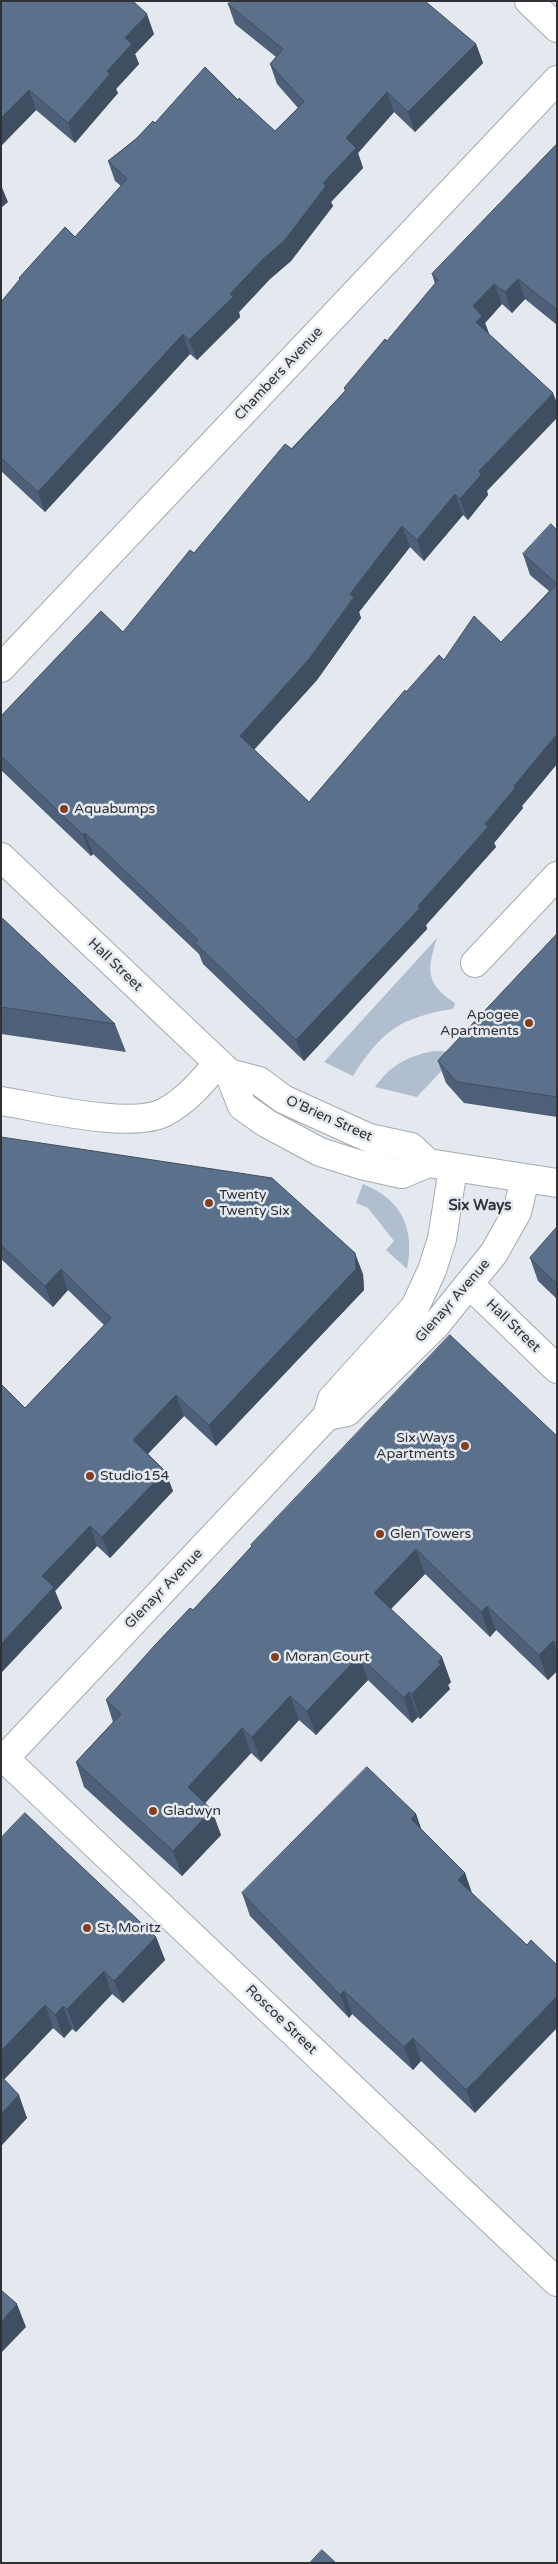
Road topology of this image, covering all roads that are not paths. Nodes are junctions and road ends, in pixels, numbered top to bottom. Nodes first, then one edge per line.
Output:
1 (529, 1) edge
2 (557, 28) edge
3 (557, 80) edge
4 (1, 668) edge
5 (1, 857) edge
6 (557, 876) edge
7 (474, 963) dead end
8 (223, 1068) junction
9 (1, 1101) edge
10 (440, 1166) junction
11 (525, 1178) junction
12 (557, 1183) edge
13 (469, 1284) junction
14 (557, 1369) edge
15 (327, 1416) junction
16 (3, 1760) edge
17 (557, 2282) edge

1 - 2 street
3 - 4 street, Chambers Avenue
5 - 8 street, Hall Street
6 - 7 street
8 - 9 street
8 - 10 street, O'Brien Street
10 - 11 street
10 - 15 street, Glenayr Avenue
11 - 12 street
11 - 13 street, Glenayr Avenue
13 - 14 street, Hall Street
13 - 15 street, Glenayr Avenue
15 - 16 street, Glenayr Avenue
16 - 17 street, Roscoe Street

